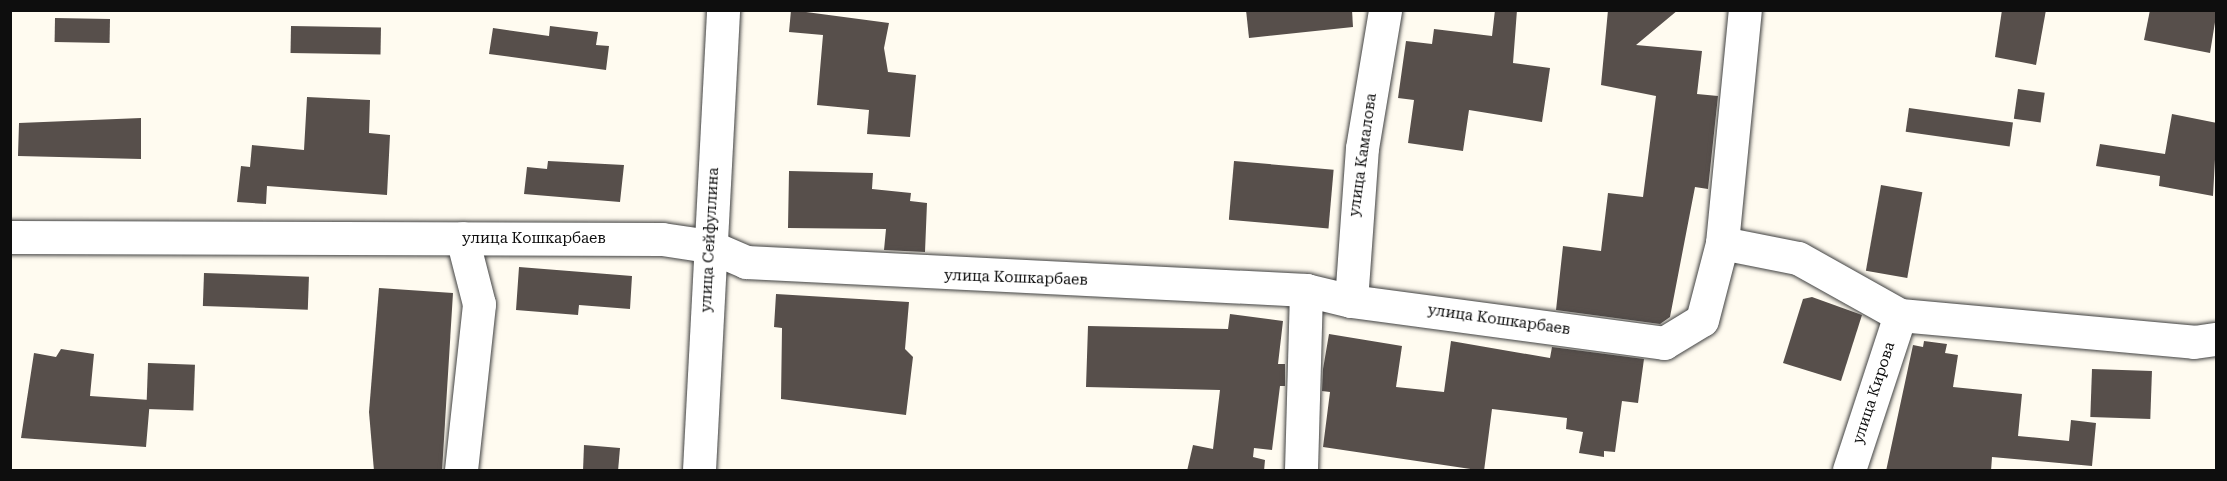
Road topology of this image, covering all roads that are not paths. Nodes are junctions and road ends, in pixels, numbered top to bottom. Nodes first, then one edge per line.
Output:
1 (723, 10) edge
2 (1385, 10) edge
3 (1745, 10) edge
4 (10, 237) edge
5 (462, 238) junction
6 (1722, 243) junction
7 (709, 246) junction
8 (1306, 290) junction
9 (1351, 301) junction
10 (1900, 315) junction
11 (2217, 339) edge
12 (461, 471) edge
13 (699, 471) edge
14 (1301, 471) edge
15 (1849, 471) edge

1 - 7 street, улица Сейфуллина
2 - 9 street, улица Камалова
3 - 6 street, улица Кошкарбаев
4 - 5 street, улица Кошкарбаев
5 - 7 street, улица Кошкарбаев
5 - 12 street
6 - 9 street, улица Кошкарбаев
6 - 10 street
7 - 8 street, улица Кошкарбаев
7 - 13 street, улица Сейфуллина
8 - 9 street, улица Кошкарбаев
8 - 14 street
10 - 11 street
10 - 15 street, улица Кирова

